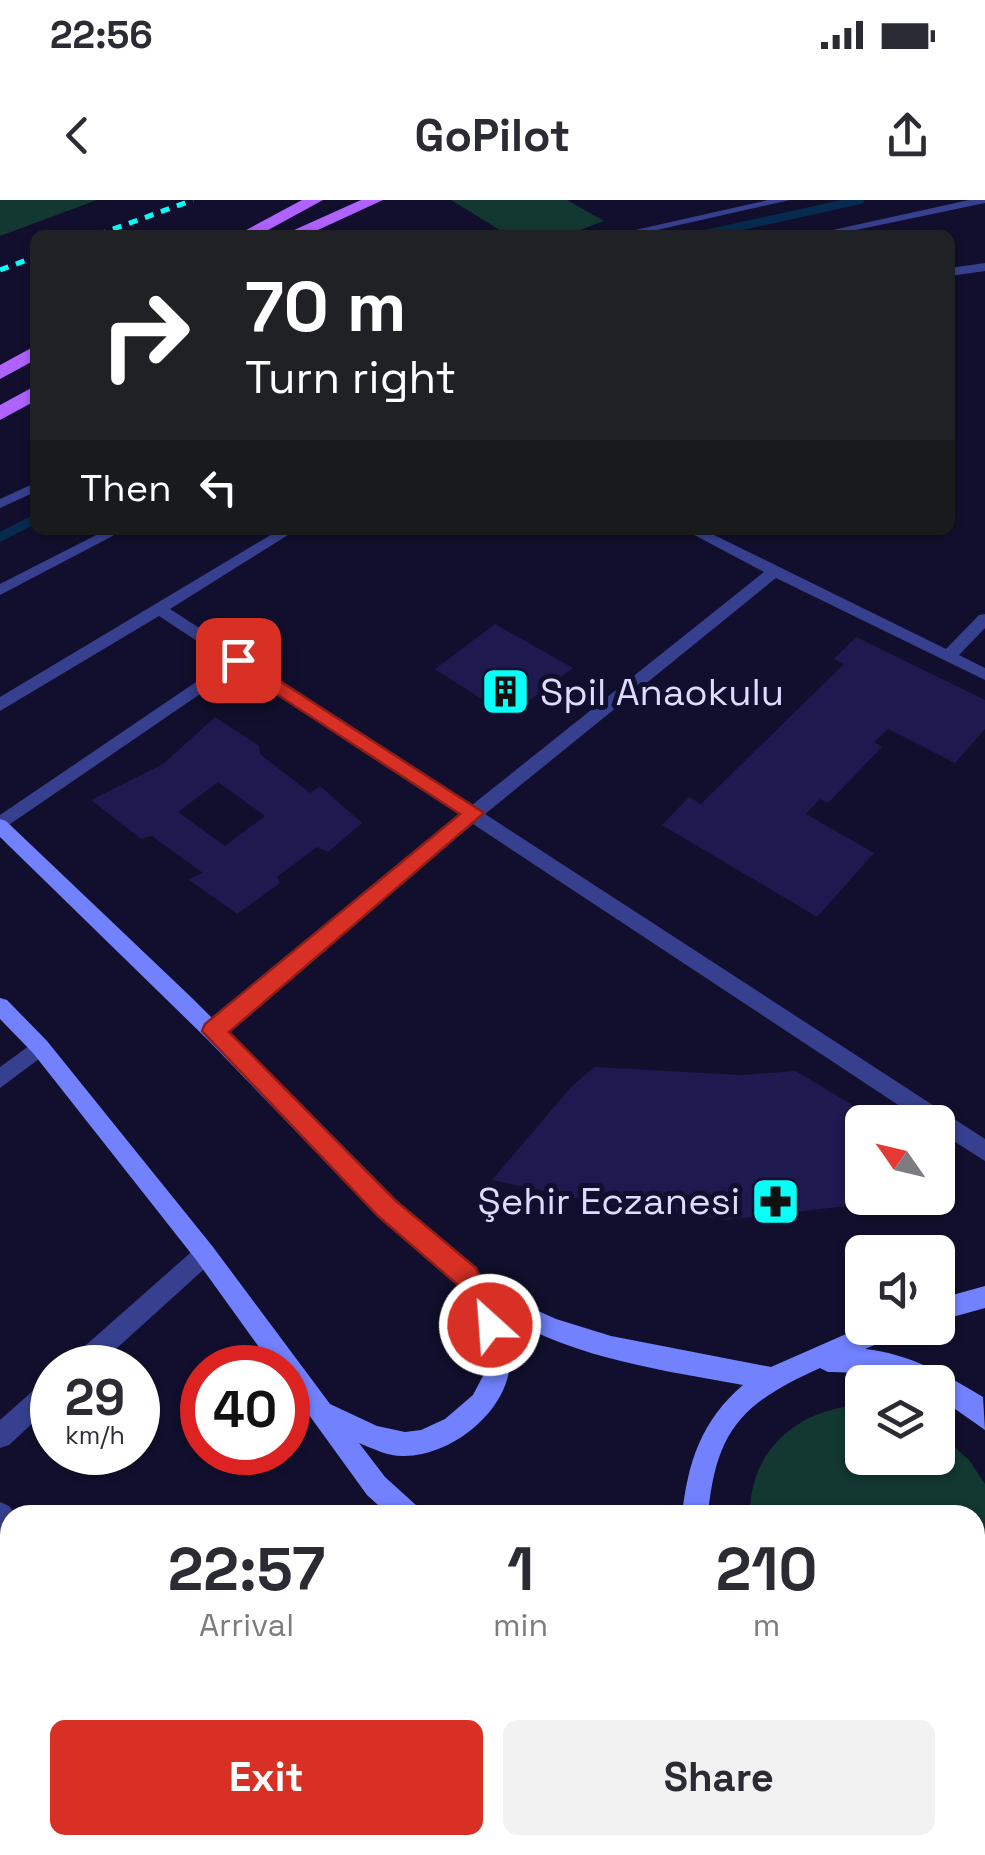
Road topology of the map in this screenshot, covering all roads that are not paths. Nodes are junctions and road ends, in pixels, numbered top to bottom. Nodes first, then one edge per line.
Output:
1 (315, 200) edge
2 (375, 200) edge
3 (784, 200) edge
4 (985, 200) edge
5 (256, 230) edge
6 (304, 230) edge
7 (643, 230) edge
8 (840, 230) edge
9 (985, 267) edge
10 (955, 271) edge
11 (30, 355) edge
12 (0, 373) edge
13 (30, 395) edge
14 (0, 414) edge
15 (30, 489) edge
16 (0, 504) edge
17 (107, 535) edge
18 (281, 535) edge
19 (702, 535) edge
20 (775, 571) junction
21 (0, 590) edge
22 (160, 609) junction
23 (985, 619) edge
24 (949, 656) junction
25 (238, 660) junction
26 (985, 674) edge
27 (0, 705) edge
28 (474, 813) junction
29 (0, 825) edge
30 (0, 1006) edge
31 (213, 1031) junction
32 (40, 1047) junction
33 (0, 1079) edge
34 (985, 1151) edge
35 (205, 1254) junction
36 (467, 1276) junction
37 (985, 1297) edge
38 (955, 1305) edge
39 (103, 1345) edge
40 (850, 1345) edge
41 (817, 1360) junction
42 (891, 1365) edge
43 (769, 1378) junction
44 (955, 1394) edge
45 (30, 1409) edge
46 (324, 1413) junction
47 (985, 1418) edge
48 (0, 1436) edge
49 (376, 1486) junction
50 (385, 1505) edge
51 (397, 1505) edge
52 (696, 1505) edge

1 - 5 main road
2 - 6 main road
3 - 7 street
4 - 8 street
9 - 10 street
11 - 12 main road
13 - 14 main road
15 - 16 street
17 - 21 street
18 - 22 street
19 - 20 street
20 - 24 street
20 - 28 street
22 - 25 street
22 - 27 street
23 - 24 street
24 - 26 street
25 - 28 street
25 - 29 street
28 - 31 street
28 - 34 street
29 - 31 street
30 - 32 street
31 - 36 street
32 - 33 street
32 - 35 street
35 - 39 street
35 - 46 street
36 - 43 street
36 - 46 street
37 - 38 street
40 - 41 street
41 - 42 street
41 - 43 street
43 - 52 street
44 - 47 street
45 - 48 street
46 - 49 street
49 - 50 street
49 - 51 street

